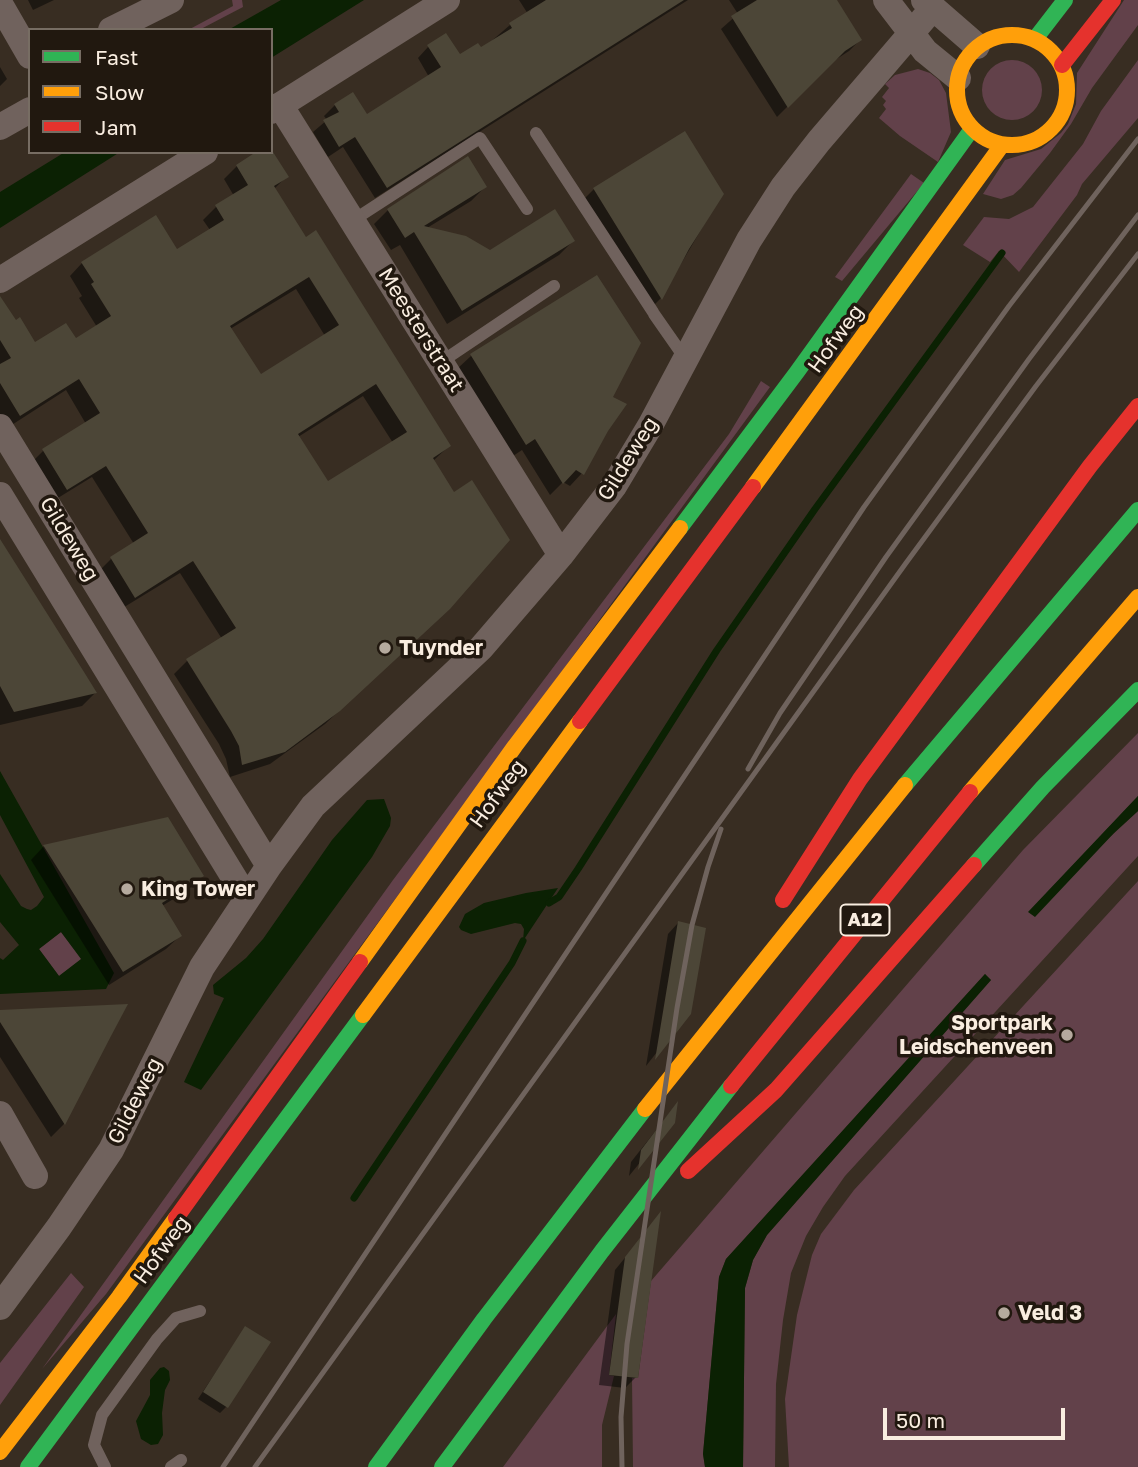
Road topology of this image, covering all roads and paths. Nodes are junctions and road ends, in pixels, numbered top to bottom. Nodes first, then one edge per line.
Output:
1 (171, 0) edge
2 (447, 0) edge
3 (886, 0) edge
4 (1065, 0) edge
5 (1113, 0) edge
6 (0, 4) edge
7 (928, 4) edge
8 (115, 28) edge
9 (911, 35) junction
10 (1035, 39) junction
11 (977, 46) junction
12 (28, 53) edge
13 (1062, 65) junction
14 (958, 78) junction
15 (276, 108) edge
16 (28, 111) edge
17 (0, 127) edge
18 (972, 129) junction
19 (536, 134) dead end
20 (1002, 145) junction
21 (202, 154) edge
22 (527, 209) dead end
23 (352, 221) junction
24 (0, 280) edge
25 (554, 286) dead end
26 (684, 358) junction
27 (441, 362) junction
28 (1138, 405) edge
29 (0, 428) edge
30 (0, 495) edge
31 (1138, 510) edge
32 (561, 555) junction
33 (1138, 597) edge
34 (1138, 690) edge
35 (269, 866) junction
36 (247, 899) junction
37 (772, 917) dead end
38 (750, 952) dead end
39 (685, 1056) junction
40 (0, 1114) edge
41 (34, 1176) dead end
42 (602, 1251) junction
43 (0, 1307) edge
44 (200, 1311) dead end
45 (0, 1452) edge
46 (28, 1467) edge
47 (105, 1467) edge
48 (376, 1467) edge
49 (442, 1467) edge

1 - 8 street
2 - 15 street
3 - 9 street
4 - 10 main road
5 - 13 main road
6 - 12 street
7 - 9 street, Gildeweg
7 - 11 street
9 - 14 street
9 - 26 street, Gildeweg
10 - 11 main road
10 - 13 main road
11 - 14 main road
13 - 20 main road
14 - 18 main road
15 - 23 street, Meesterstraat
16 - 17 street
18 - 20 main road
18 - 45 main road, Hofweg
19 - 26 lane
20 - 46 main road, Hofweg
21 - 24 street
22 - 23 lane
23 - 27 street, Meesterstraat
25 - 27 lane
26 - 32 street, Gildeweg
27 - 32 street, Meesterstraat
28 - 37 main road
29 - 35 street, Gildeweg
30 - 36 street, Gildeweg
31 - 39 main road, A12
32 - 35 street, Gildeweg
33 - 42 main road, A12
34 - 42 main road, A12
35 - 36 street, Gildeweg
36 - 43 street, Gildeweg
38 - 39 main road, A12
39 - 48 main road, A12
40 - 41 street
42 - 49 main road, A12
44 - 47 lane

